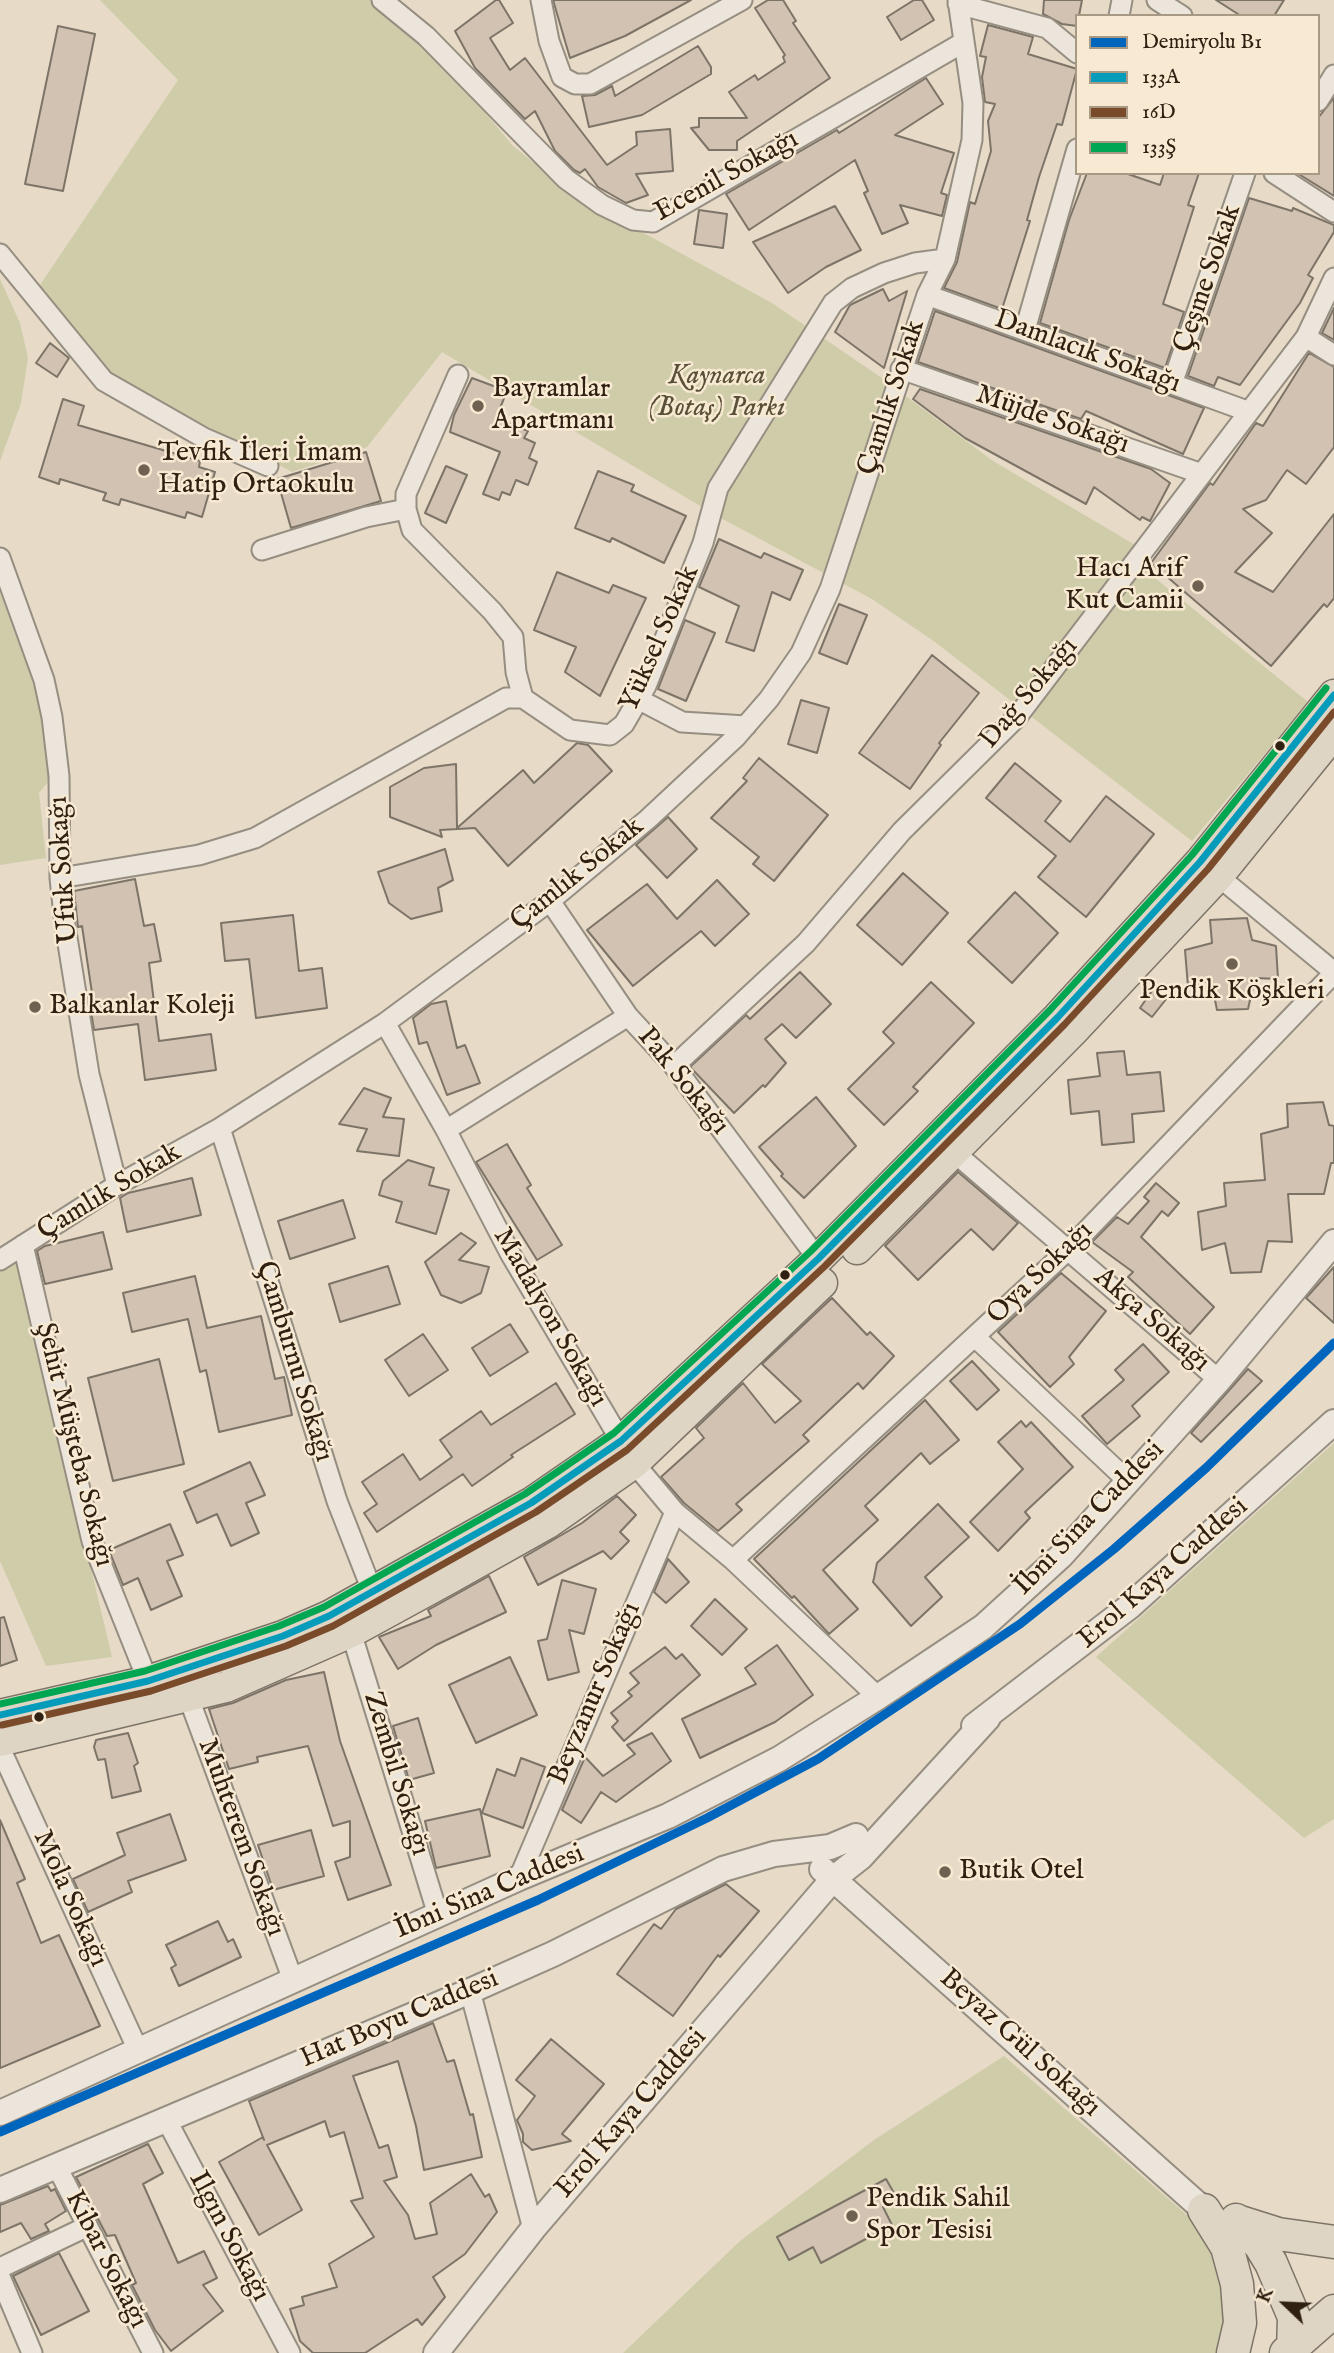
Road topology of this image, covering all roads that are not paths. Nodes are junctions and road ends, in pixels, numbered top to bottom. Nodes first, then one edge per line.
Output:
1 (382, 0) edge
2 (541, 0) edge
3 (742, 0) edge
4 (1157, 0) edge
5 (958, 2) edge
6 (1179, 14) edge
7 (964, 42) junction
8 (1075, 51) edge
9 (1334, 75) edge
10 (1320, 99) edge
11 (1075, 156) edge
12 (1244, 175) edge
13 (1278, 175) edge
14 (1334, 212) edge
15 (0, 254) edge
16 (945, 259) junction
17 (1334, 278) edge
18 (927, 295) junction
19 (1025, 330) junction
20 (1306, 337) junction
21 (1334, 355) edge
22 (901, 369) junction
23 (458, 375) dead end
24 (1172, 384) junction
25 (1247, 411) junction
26 (268, 466) dead end
27 (1202, 474) junction
28 (406, 509) junction
29 (262, 550) dead end
30 (0, 558) edge
31 (1334, 695) edge
32 (523, 698) junction
33 (638, 699) junction
34 (746, 726) junction
35 (1334, 733) edge
36 (1218, 876) junction
37 (60, 878) junction
38 (550, 901) junction
39 (1334, 973) edge
40 (628, 1016) junction
41 (384, 1023) junction
42 (674, 1066) junction
43 (220, 1128) junction
44 (446, 1130) junction
45 (955, 1153) junction
46 (117, 1185) junction
47 (1334, 1242) edge
48 (23, 1245) junction
49 (1069, 1249) junction
50 (818, 1259) junction
51 (0, 1260) edge
52 (975, 1337) junction
53 (1219, 1380) junction
54 (1334, 1422) edge
55 (627, 1452) junction
56 (1129, 1482) junction
57 (675, 1512) junction
58 (733, 1560) junction
59 (373, 1593) junction
60 (351, 1632) junction
61 (148, 1681) junction
62 (188, 1696) junction
63 (878, 1697) junction
64 (0, 1715) edge
65 (988, 1718) junction
66 (0, 1741) edge
67 (0, 1748) edge
68 (856, 1836) junction
69 (799, 1852) junction
70 (519, 1878) junction
71 (833, 1879) junction
72 (439, 1915) junction
73 (293, 1980) junction
74 (470, 1991) junction
75 (138, 2050) junction
76 (1, 2109) edge
77 (166, 2119) junction
78 (57, 2167) junction
79 (0, 2190) edge
80 (1204, 2210) junction
81 (1236, 2220) junction
82 (86, 2227) junction
83 (533, 2229) junction
84 (1334, 2242) edge
85 (0, 2268) edge
86 (0, 2277) edge
87 (1334, 2311) edge
88 (1291, 2351) edge
89 (32, 2353) edge
90 (153, 2353) edge
91 (290, 2353) edge
92 (436, 2353) edge
93 (1233, 2353) edge

1 - 7 street, Ecenil Sokağı
2 - 3 street
4 - 6 street
5 - 7 street, Çamlık Sokak
5 - 8 street
7 - 16 street, Çamlık Sokak
9 - 10 street
11 - 19 street
12 - 24 street, Çeşme Sokak
13 - 14 street
15 - 26 street
16 - 18 street, Çamlık Sokak
16 - 33 street, Yüksel Sokak
17 - 20 street, Dağ Sokağı
18 - 19 street, Damlacık Sokağı
18 - 22 street, Çamlık Sokak
19 - 24 street, Damlacık Sokağı
20 - 21 street
20 - 25 street, Dağ Sokağı
22 - 27 street, Müjde Sokağı
22 - 34 street, Çamlık Sokak
23 - 28 street
24 - 25 street, Damlacık Sokağı
25 - 27 street, Dağ Sokağı
27 - 42 street, Dağ Sokağı
28 - 29 street
28 - 32 street
30 - 37 street, Ufuk Sokağı
31 - 50 main road
32 - 33 street, Yüksel Sokak
32 - 37 street
33 - 34 street
34 - 38 street, Çamlık Sokak
35 - 36 main road
36 - 39 street
36 - 45 main road
37 - 46 street, Ufuk Sokağı
38 - 40 street, Pak Sokağı
38 - 41 street, Çamlık Sokak
39 - 49 street, Oya Sokağı
40 - 42 street, Pak Sokağı
40 - 44 street
41 - 43 street, Çamlık Sokak
41 - 44 street, Madalyon Sokağı
42 - 50 street, Pak Sokağı
43 - 46 street, Çamlık Sokak
43 - 59 street, Çamburnu Sokağı
44 - 55 street, Madalyon Sokağı
45 - 49 street, Akça Sokağı
45 - 55 main road
46 - 48 street, Çamlık Sokak
47 - 53 street, İbni Sina Caddesi
48 - 51 street, Çamlık Sokak
48 - 61 street, Şehit Müşteba Sokağı
49 - 52 street, Oya Sokağı
49 - 53 street, Akça Sokağı
50 - 55 main road
52 - 56 street
52 - 58 street, Oya Sokağı
53 - 56 street, İbni Sina Caddesi
54 - 65 street, Erol Kaya Caddesi
55 - 57 street, Madalyon Sokağı
55 - 59 main road
55 - 60 main road
56 - 63 street, İbni Sina Caddesi
57 - 58 street, Madalyon Sokağı
57 - 70 street, Beyzanur Sokağı
58 - 63 street, Madalyon Sokağı
59 - 61 main road
60 - 62 main road
60 - 72 street, Zembil Sokağı
61 - 64 main road
62 - 66 main road
62 - 73 street, Muhterem Sokağı
63 - 70 street, İbni Sina Caddesi
65 - 68 street, Erol Kaya Caddesi
65 - 71 street, Erol Kaya Caddesi
67 - 75 street, Mola Sokağı
68 - 69 street, Hat Boyu Caddesi
68 - 71 street, Erol Kaya Caddesi
69 - 71 street, Beyaz Gül Sokağı
69 - 74 street, Hat Boyu Caddesi
70 - 72 street, İbni Sina Caddesi
71 - 80 street, Beyaz Gül Sokağı
71 - 83 street, Erol Kaya Caddesi
72 - 73 street, İbni Sina Caddesi
73 - 75 street, İbni Sina Caddesi
74 - 77 street, Hat Boyu Caddesi
74 - 83 street
75 - 76 street, İbni Sina Caddesi
77 - 78 street, Hat Boyu Caddesi
77 - 91 street, Ilgın Sokağı
78 - 79 street, Hat Boyu Caddesi
78 - 82 street, Kibar Sokağı
80 - 81 highway
80 - 93 highway
81 - 84 highway
81 - 88 highway
82 - 85 street
82 - 90 street, Kibar Sokağı
83 - 92 street, Erol Kaya Caddesi
86 - 89 street
87 - 88 highway

